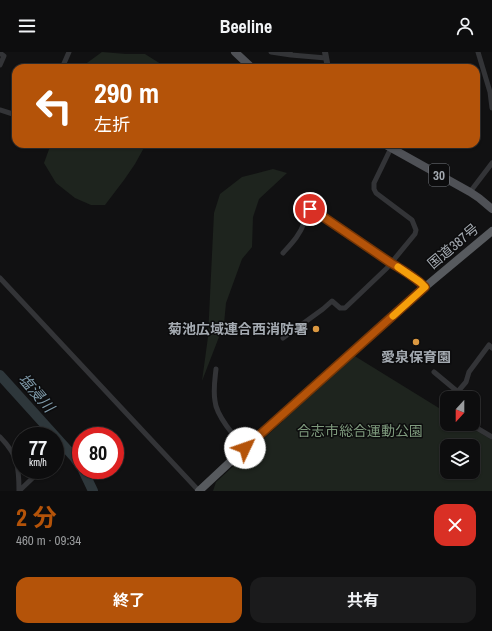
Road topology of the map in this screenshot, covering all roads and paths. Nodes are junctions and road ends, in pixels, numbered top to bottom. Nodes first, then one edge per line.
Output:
1 (69, 52) edge
2 (235, 52) edge
3 (271, 52) edge
4 (478, 52) edge
5 (0, 53) edge
6 (290, 53) edge
7 (326, 55) edge
8 (64, 64) edge
9 (248, 64) edge
10 (0, 65) edge
11 (491, 91) edge
12 (492, 108) edge
13 (0, 110) edge
14 (12, 114) edge
15 (387, 148) edge
16 (392, 148) edge
17 (492, 163) edge
18 (470, 192) junction
19 (492, 209) edge
20 (492, 230) edge
21 (283, 253) dead end
22 (391, 263) junction
23 (0, 278) edge
24 (425, 287) junction
25 (283, 338) dead end
26 (492, 348) edge
27 (216, 369) dead end
28 (435, 371) dead end
29 (459, 391) joint
30 (480, 430) edge
31 (0, 437) edge
32 (492, 437) edge
33 (245, 448) junction
34 (31, 479) edge
35 (19, 491) edge
36 (199, 491) edge

1 - 8 street
2 - 9 main road
3 - 6 street
4 - 11 street
5 - 10 street
6 - 7 street
11 - 12 street
13 - 14 street
15 - 22 street
16 - 18 main road, 30
17 - 18 street
18 - 19 main road, 30
20 - 24 highway, 国道387号
21 - 22 street
22 - 24 street
22 - 25 street
23 - 36 street
24 - 33 highway, 国道387号
26 - 29 street
27 - 33 street
28 - 29 street
30 - 32 street
31 - 35 street
33 - 36 highway, 国道387号
34 - 35 street

